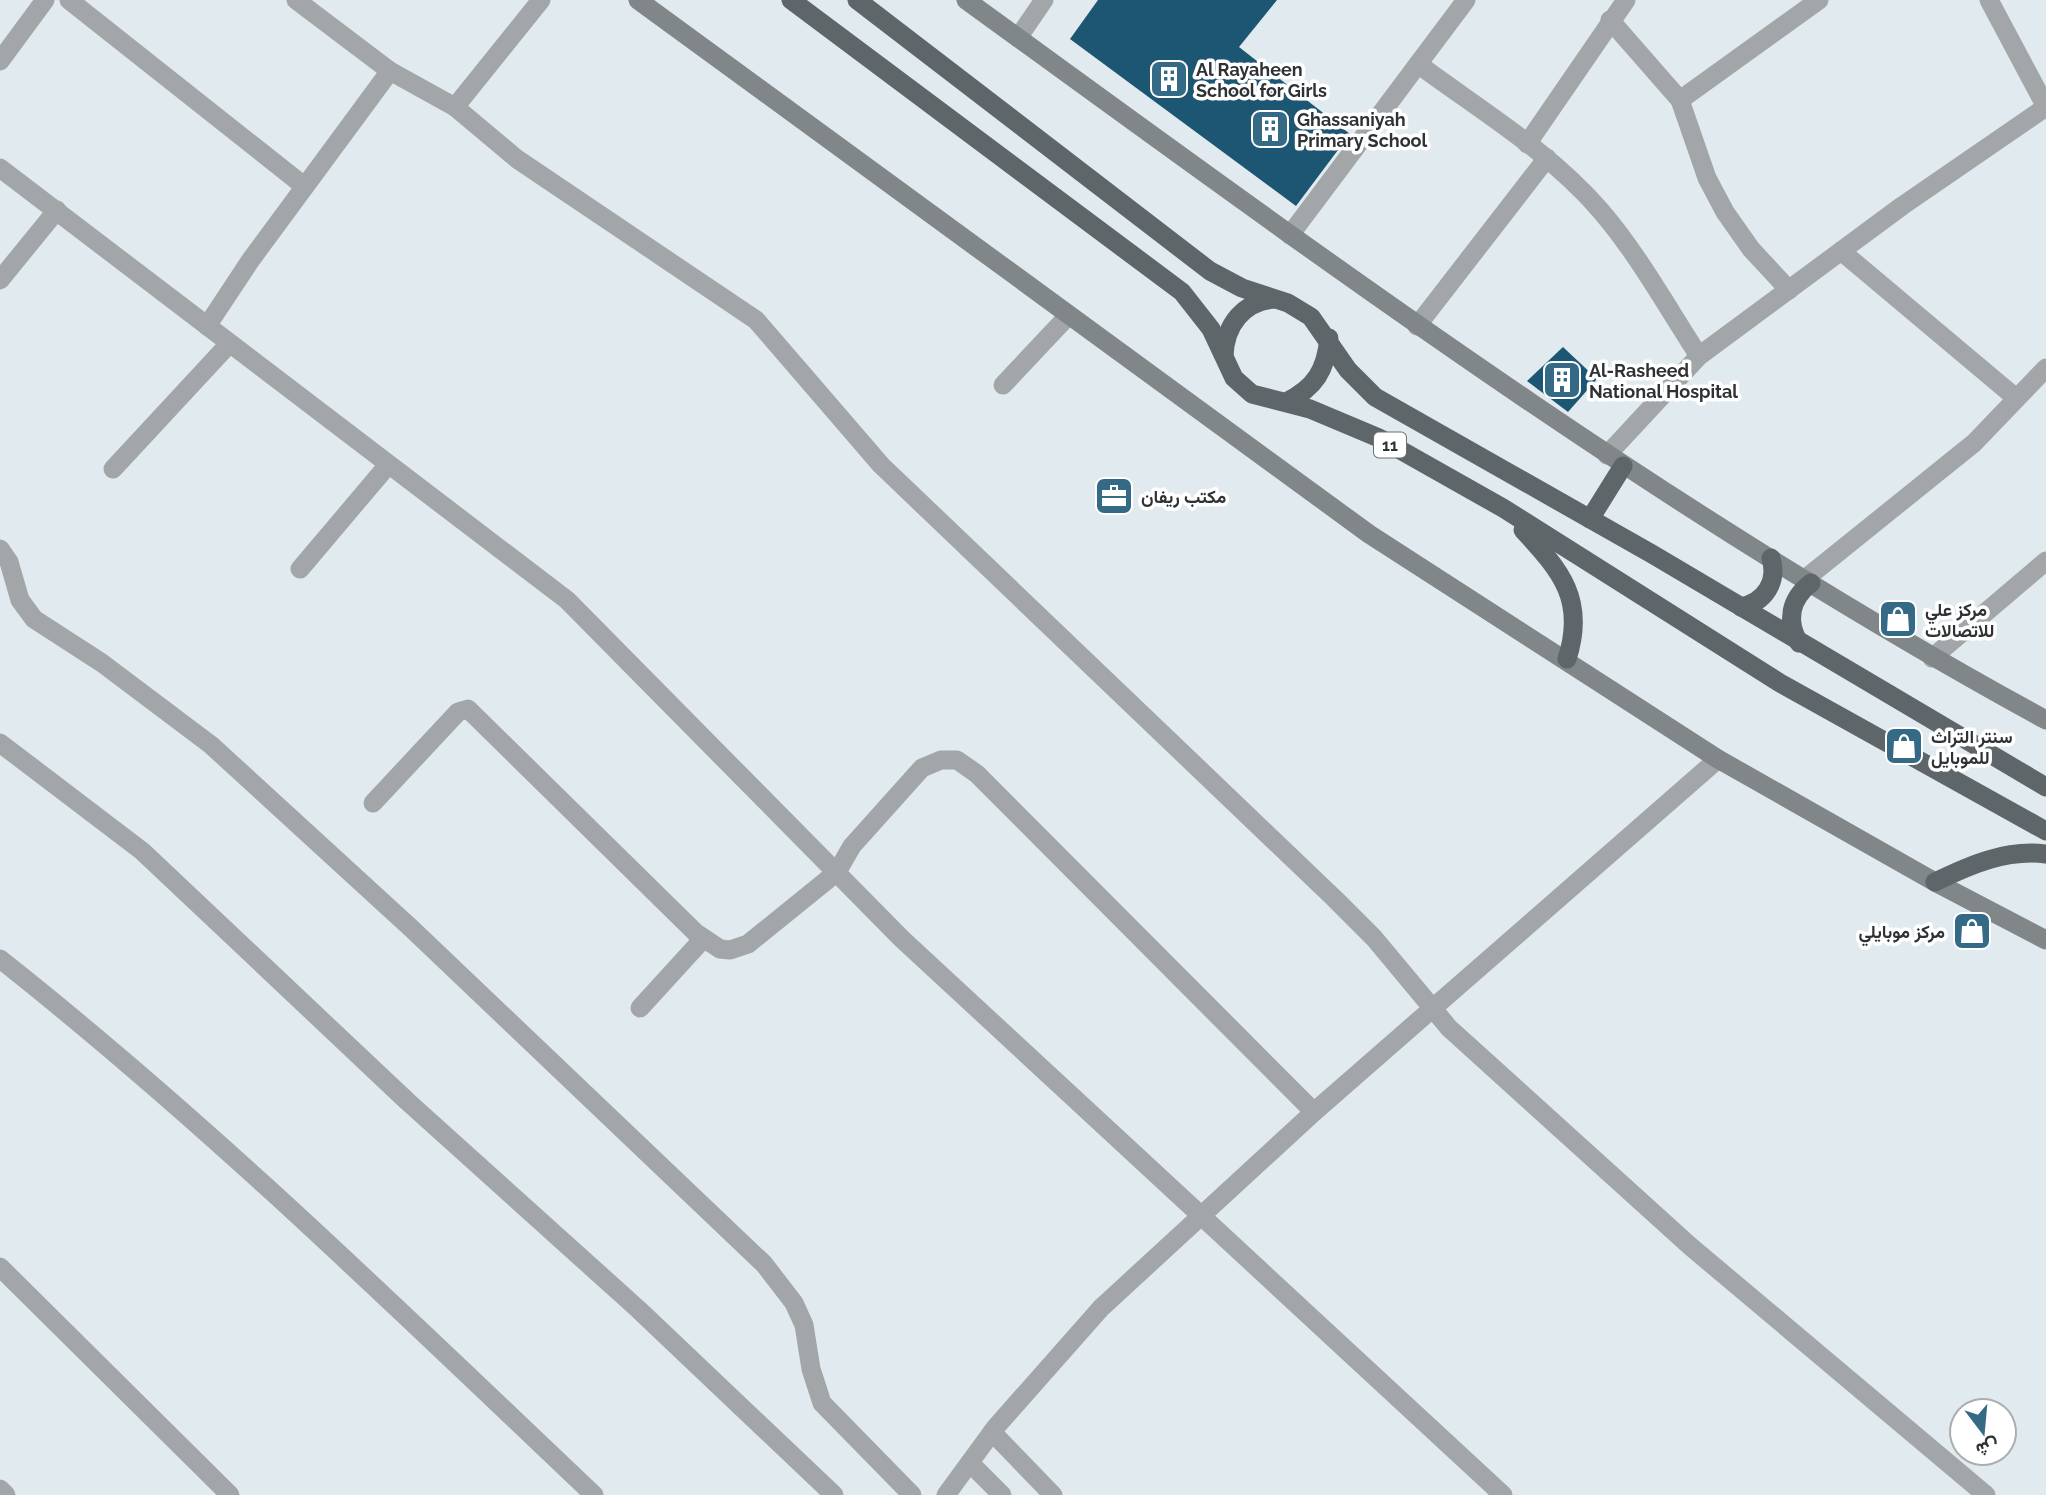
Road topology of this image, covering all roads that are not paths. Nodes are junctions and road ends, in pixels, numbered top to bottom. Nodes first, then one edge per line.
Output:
1 (44, 0) edge
2 (69, 0) edge
3 (296, 0) edge
4 (541, 0) edge
5 (638, 0) edge
6 (791, 0) edge
7 (856, 0) edge
8 (966, 0) edge
9 (1044, 0) edge
10 (1466, 0) edge
11 (1626, 0) edge
12 (1819, 0) edge
13 (1989, 0) edge
14 (1610, 20) junction
15 (1018, 38) junction
16 (0, 61) edge
17 (1418, 64) junction
18 (390, 71) junction
19 (1680, 100) junction
20 (455, 107) junction
21 (2046, 107) edge
22 (1527, 144) junction
23 (1547, 158) junction
24 (0, 168) edge
25 (304, 187) junction
26 (57, 210) junction
27 (1290, 235) junction
28 (1841, 251) junction
29 (0, 280) edge
30 (1789, 290) junction
31 (1276, 299) junction
32 (1067, 317) junction
33 (207, 326) junction
34 (1417, 326) junction
35 (1329, 338) junction
36 (229, 344) junction
37 (1699, 356) junction
38 (1224, 358) junction
39 (2046, 368) edge
40 (1003, 385) dead end
41 (2016, 398) junction
42 (1286, 402) junction
43 (1615, 461) junction
44 (388, 465) junction
45 (113, 469) dead end
46 (1503, 508) junction
47 (1590, 519) junction
48 (0, 550) edge
49 (1771, 558) junction
50 (2046, 561) edge
51 (300, 569) dead end
52 (1808, 581) junction
53 (1741, 607) junction
54 (1800, 643) junction
55 (1932, 658) junction
56 (1567, 659) junction
57 (2046, 720) edge
58 (0, 743) edge
59 (1718, 758) junction
60 (2046, 787) edge
61 (373, 803) dead end
62 (2046, 831) edge
63 (2046, 855) edge
64 (837, 872) junction
65 (1935, 882) junction
66 (703, 939) junction
67 (2046, 940) edge
68 (0, 959) edge
69 (640, 1008) dead end
70 (1432, 1010) junction
71 (1314, 1112) junction
72 (1202, 1213) junction
73 (0, 1267) edge
74 (992, 1432) junction
75 (970, 1463) junction
76 (0, 1489) edge
77 (6, 1495) edge
78 (230, 1495) edge
79 (594, 1495) edge
80 (834, 1495) edge
81 (912, 1495) edge
82 (946, 1495) edge
83 (1002, 1495) edge
84 (1053, 1495) edge
85 (1503, 1495) edge
86 (1986, 1495) edge

1 - 16 street
2 - 25 street
3 - 18 street
4 - 20 street
5 - 32 main road
6 - 38 highway, 11
7 - 31 highway, 11
8 - 15 main road
9 - 15 street
10 - 17 street
11 - 14 street
12 - 19 street
13 - 21 street
14 - 19 street
14 - 22 street
15 - 27 main road
17 - 22 street
17 - 27 street
18 - 20 street
18 - 25 street
19 - 30 street
20 - 70 street
21 - 28 street
22 - 23 street
23 - 34 street
23 - 37 street
24 - 26 street
25 - 33 street
26 - 29 street
26 - 33 street
27 - 34 main road
28 - 30 street
28 - 41 street
30 - 37 street
31 - 35 highway, 11
31 - 38 highway
32 - 40 street
32 - 56 main road
33 - 36 street
34 - 43 main road
35 - 42 highway
35 - 47 highway, 11
36 - 44 street
36 - 45 street
37 - 43 street
38 - 42 highway, 11
39 - 41 street
41 - 52 street
42 - 46 highway, 11
43 - 47 highway
43 - 49 main road
44 - 51 street
44 - 64 street
46 - 56 highway
46 - 62 highway, 11
47 - 53 highway, 11
48 - 81 street
49 - 52 main road
49 - 53 highway
50 - 55 street
52 - 54 highway
52 - 55 main road
53 - 54 highway, 11
54 - 60 highway, 11
55 - 57 main road
56 - 59 main road
58 - 80 street
59 - 65 main road
59 - 70 street
61 - 66 street
63 - 65 highway
64 - 66 street
64 - 71 street
64 - 72 street
65 - 67 main road
66 - 69 street
68 - 79 street
70 - 71 street
70 - 86 street
71 - 72 street
72 - 74 street
72 - 85 street
73 - 78 street
74 - 75 street
74 - 84 street
75 - 82 street
75 - 83 street
76 - 77 street

